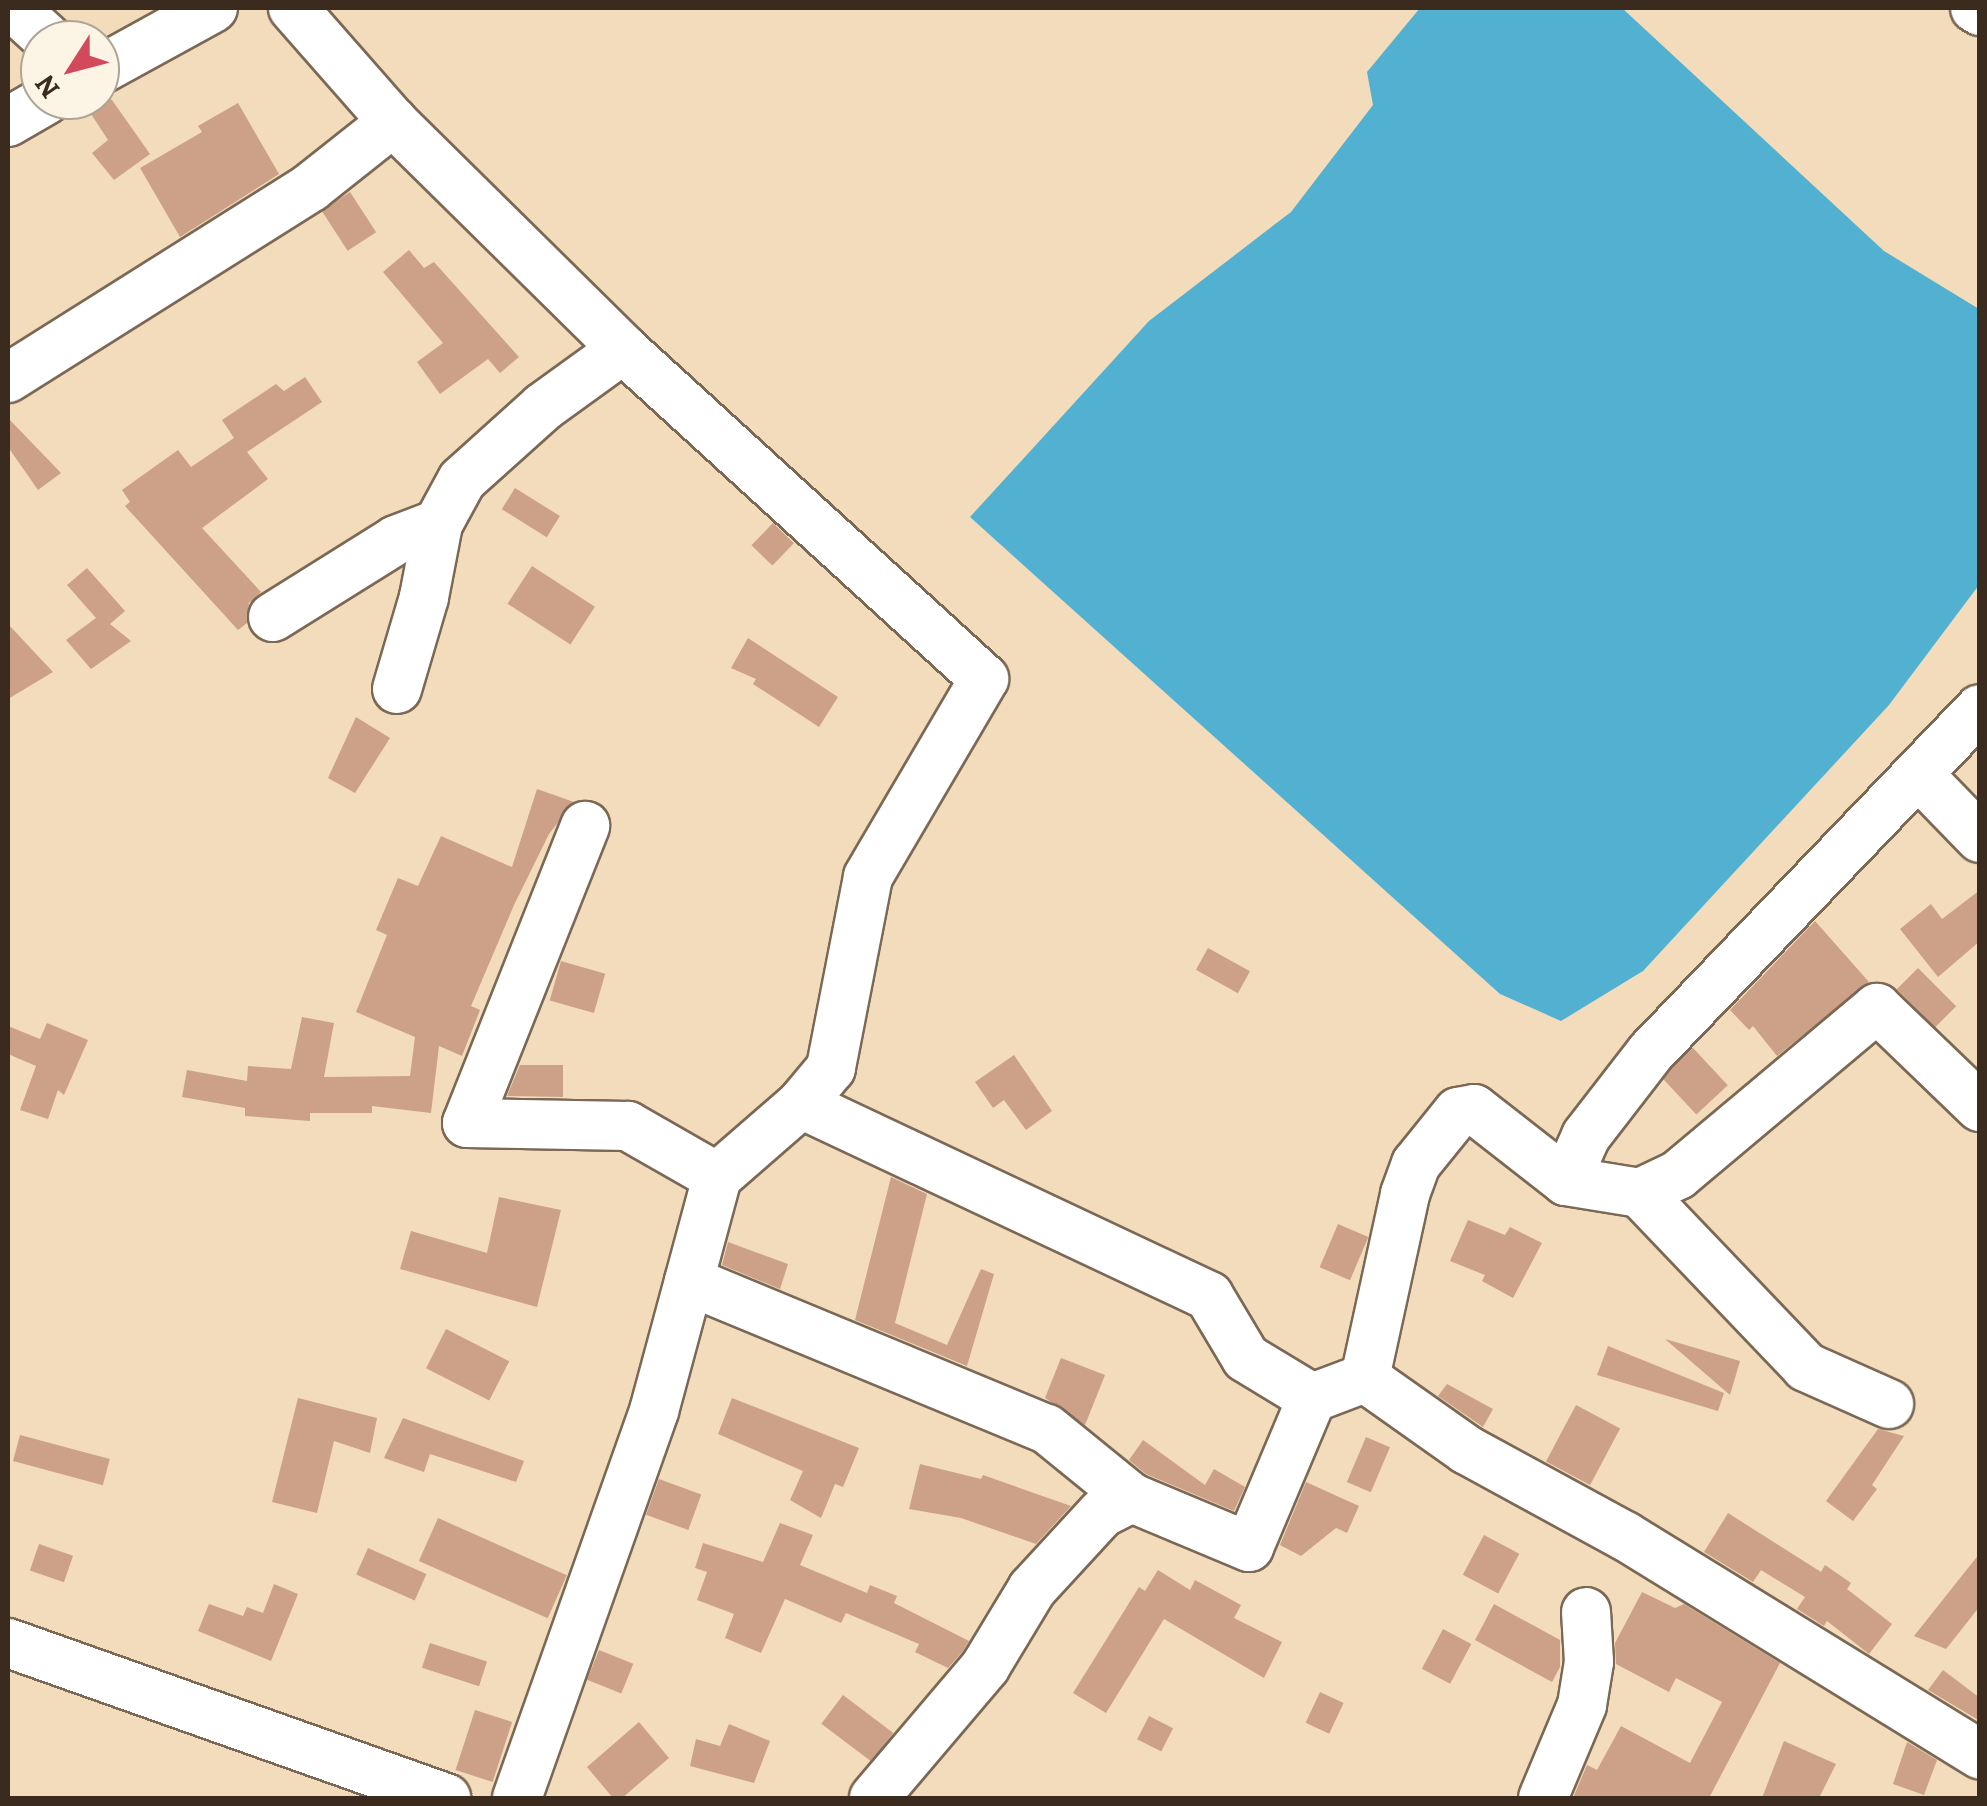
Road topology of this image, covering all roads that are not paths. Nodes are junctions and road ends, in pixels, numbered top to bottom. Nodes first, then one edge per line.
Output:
1 (213, 8) edge
2 (292, 8) edge
3 (120, 59) edge
4 (393, 122) junction
5 (624, 349) junction
6 (8, 378) edge
7 (438, 524) junction
8 (273, 617) dead end
9 (397, 689) dead end
10 (1980, 709) edge
11 (1918, 774) junction
12 (585, 826) dead end
13 (1980, 838) edge
14 (800, 1104) junction
15 (1980, 1107) edge
16 (717, 1177) junction
17 (1566, 1181) junction
18 (1640, 1193) junction
19 (689, 1281) junction
20 (1365, 1378) junction
21 (1312, 1398) junction
22 (1889, 1404) dead end
23 (1132, 1498) junction
24 (1586, 1612) dead end
25 (8, 1643) edge
26 (1980, 1754) edge
27 (446, 1798) edge
28 (516, 1798) edge
29 (874, 1798) edge
30 (1543, 1798) edge

1 - 3 street
2 - 4 street
4 - 5 street
4 - 6 street
5 - 7 street
5 - 14 street
7 - 8 street
7 - 9 street
10 - 11 street
11 - 13 street
11 - 17 street
12 - 16 street
14 - 16 street
14 - 21 street
15 - 18 street
16 - 19 street
17 - 18 street
17 - 20 street
18 - 22 street
19 - 23 street
19 - 28 street
20 - 21 street
20 - 26 street
21 - 23 street
23 - 29 street
24 - 30 street
25 - 27 street

